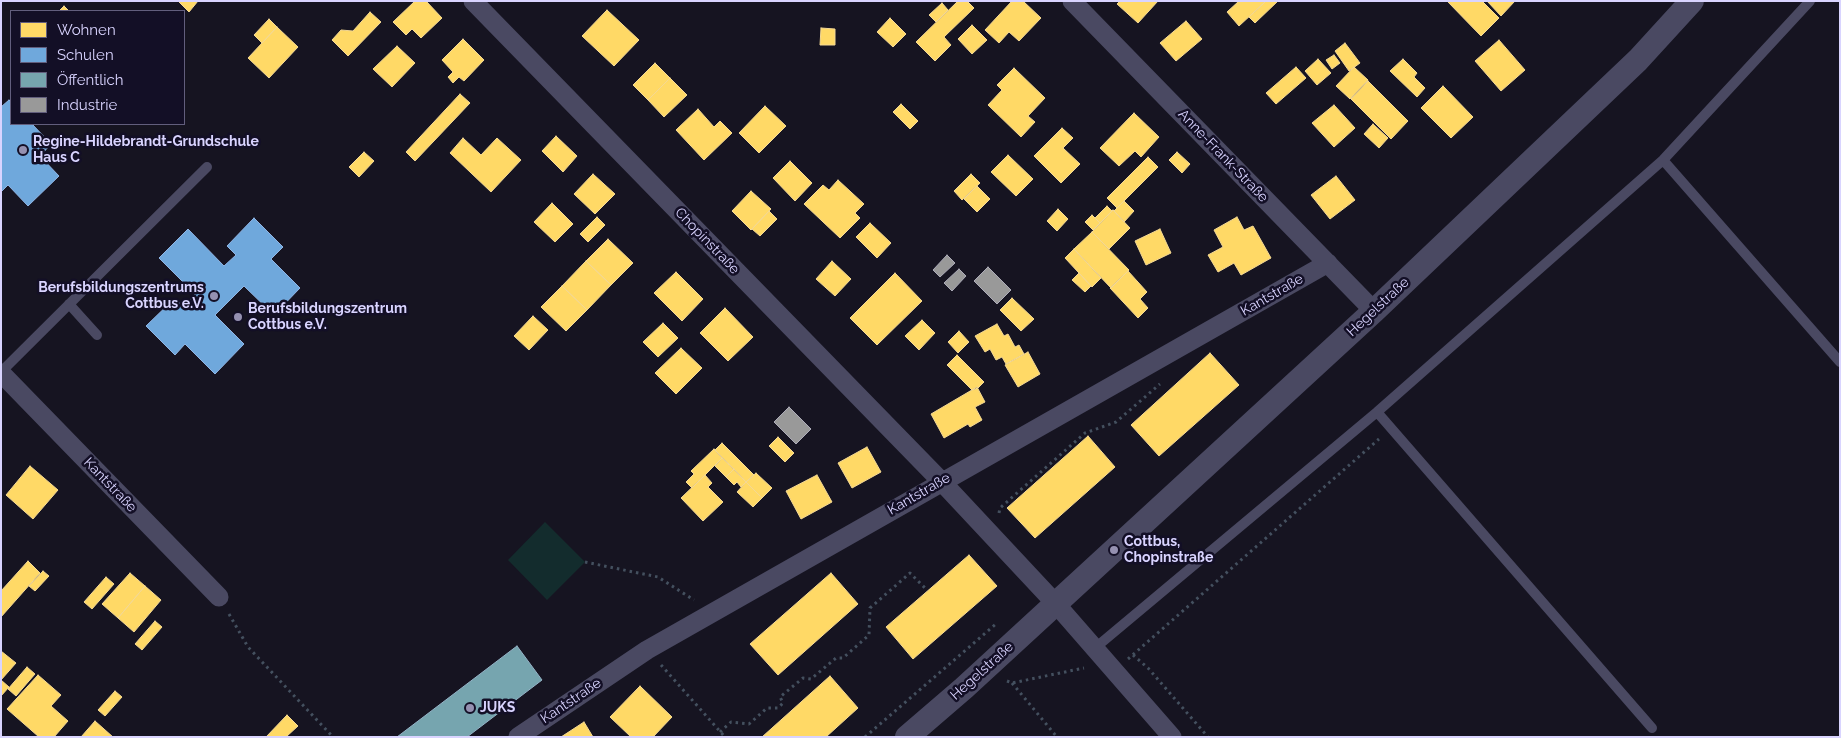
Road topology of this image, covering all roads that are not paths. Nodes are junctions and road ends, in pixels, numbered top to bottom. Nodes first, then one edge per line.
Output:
1 (474, 1) edge
2 (1072, 1) edge
3 (1692, 1) edge
4 (1810, 1) edge
5 (1662, 160) junction
6 (207, 167) dead end
7 (1328, 263) junction
8 (68, 304) junction
9 (1374, 311) junction
10 (97, 335) dead end
11 (1840, 362) edge
12 (1, 372) edge
13 (1377, 412) junction
14 (941, 482) junction
15 (219, 597) road end
16 (1056, 604) junction
17 (1095, 648) junction
18 (1652, 728) dead end
19 (518, 737) edge
20 (907, 737) edge
21 (1172, 737) edge

1 - 14 street, Chopinstraße
2 - 7 street, Anne-Frank-Straße
3 - 9 street, Hegelstraße
4 - 5 lane
5 - 11 lane
5 - 13 lane
6 - 8 lane
7 - 9 street, Anne-Frank-Straße
7 - 14 street, Kantstraße
8 - 10 lane
8 - 12 lane
9 - 16 street, Hegelstraße
12 - 15 street, Kantstraße
13 - 17 lane
13 - 18 lane
14 - 16 street
14 - 19 street, Kantstraße
16 - 17 street
16 - 20 street, Hegelstraße
17 - 21 street

